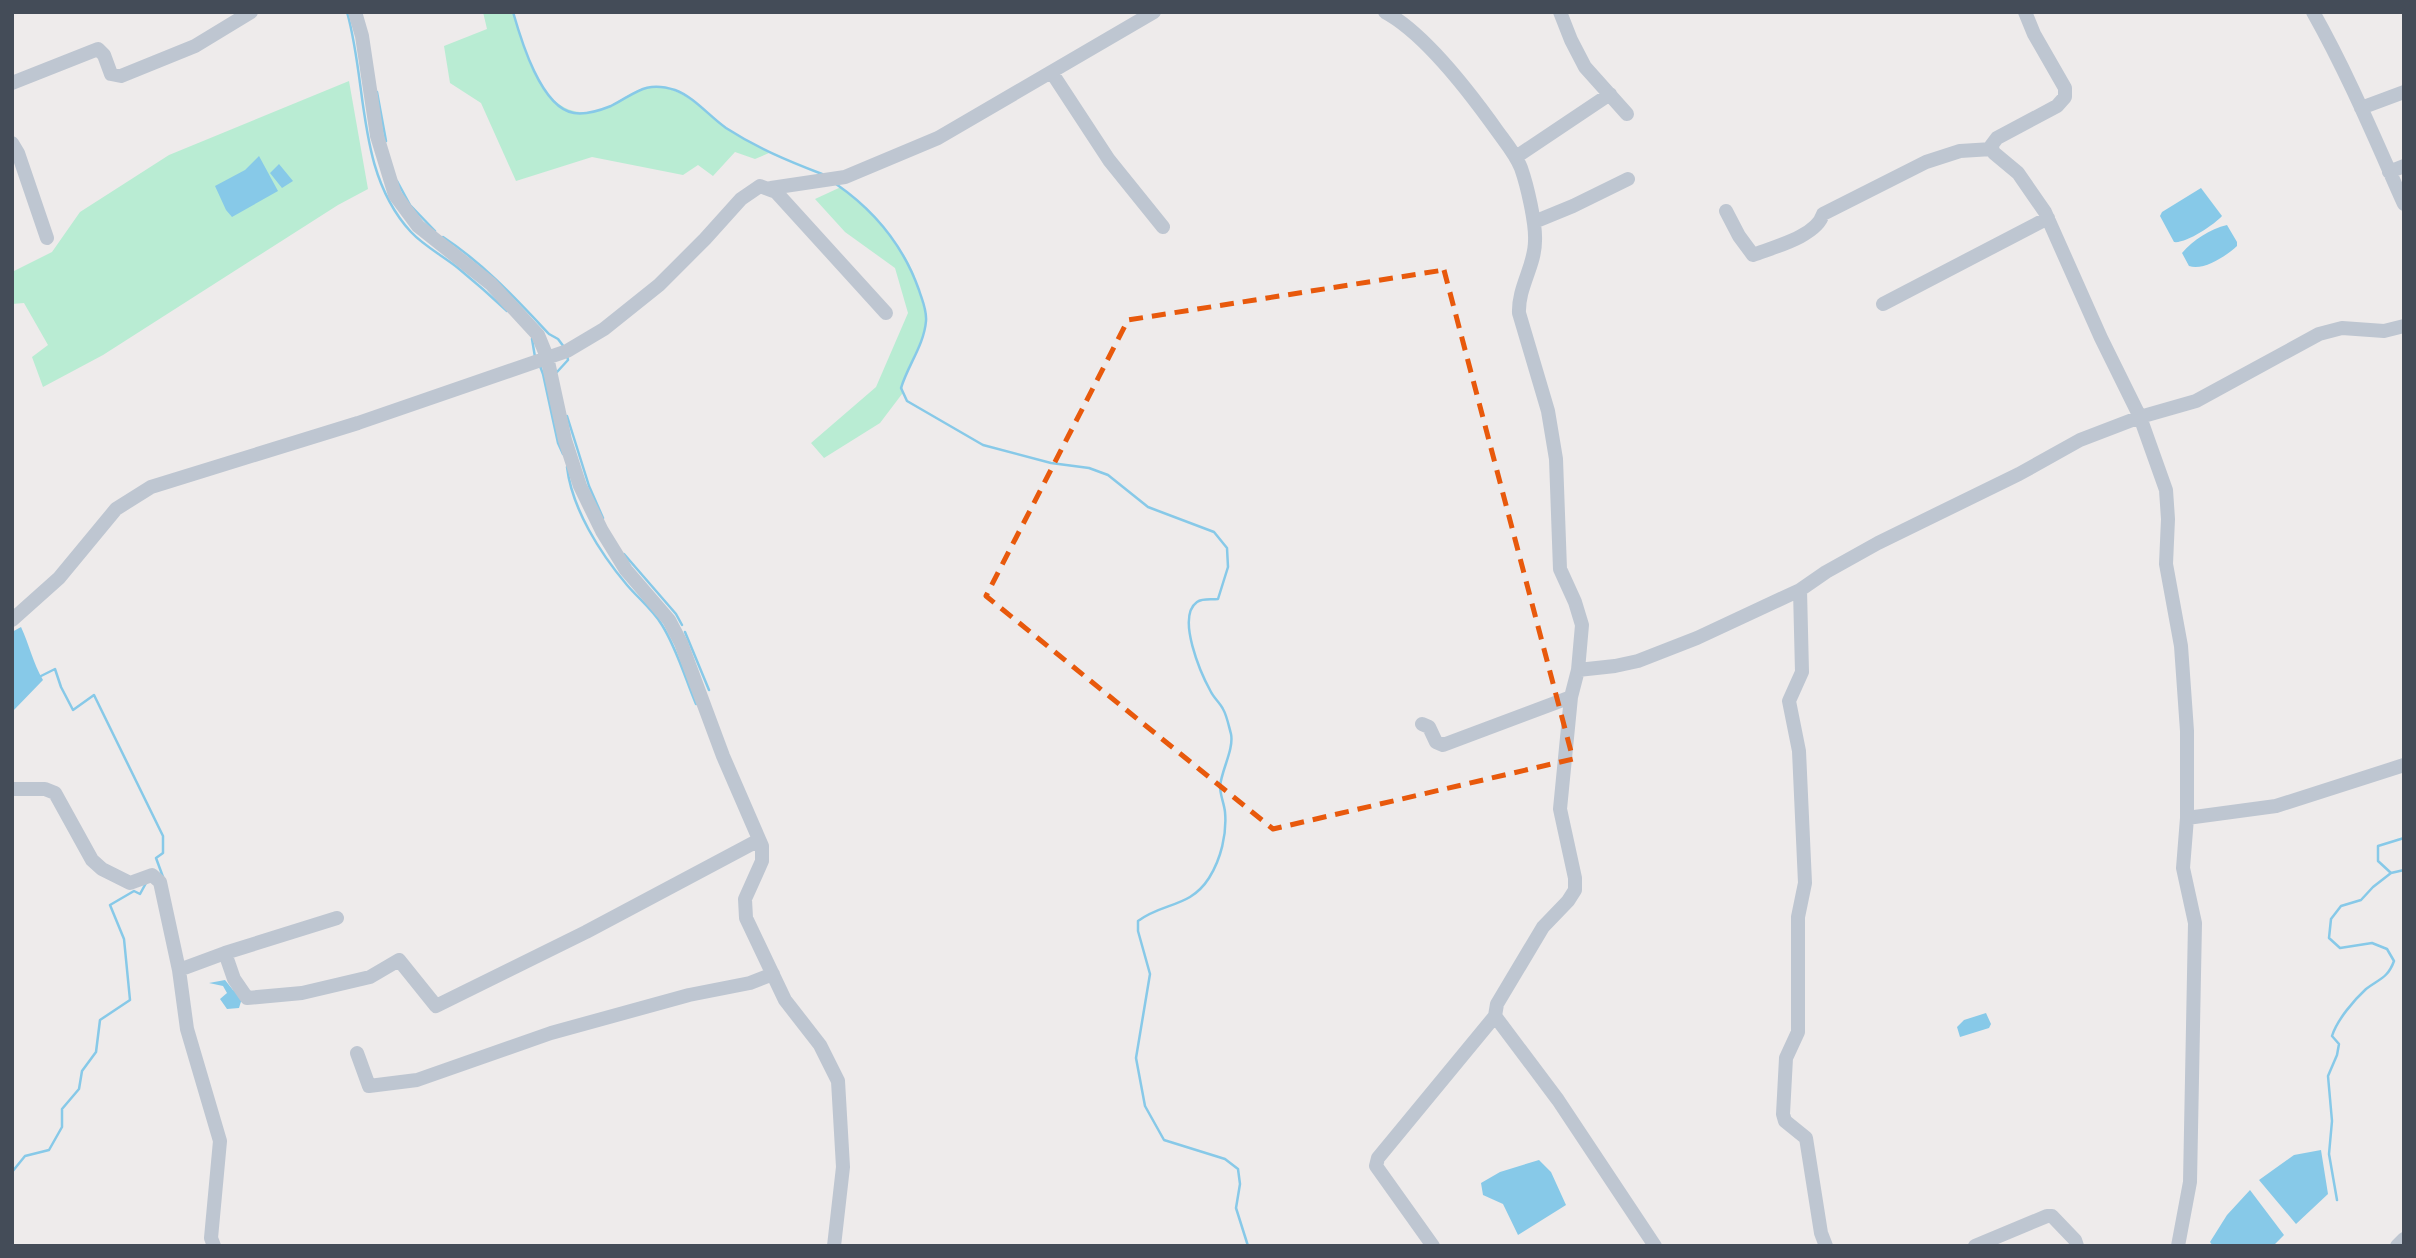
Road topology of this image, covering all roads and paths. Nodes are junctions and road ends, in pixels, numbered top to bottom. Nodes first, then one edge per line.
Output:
1 (251, 12) edge
2 (355, 12) edge
3 (1385, 12) edge
4 (1560, 12) edge
5 (2025, 12) edge
6 (2313, 12) edge
7 (1152, 13) edge
8 (1052, 72) junction
9 (12, 82) edge
10 (2404, 92) edge
11 (1609, 94) junction
12 (2361, 108) junction
13 (1628, 114) dead end
14 (12, 143) edge
15 (1992, 149) junction
16 (1516, 157) junction
17 (2404, 166) edge
18 (2389, 172) junction
19 (1628, 179) dead end
20 (771, 188) junction
21 (2404, 204) edge
22 (1726, 211) dead end
23 (2048, 218) junction
24 (1534, 222) junction
25 (1163, 227) dead end
26 (47, 238) dead end
27 (1883, 304) dead end
28 (886, 313) dead end
29 (2404, 326) edge
30 (547, 358) junction
31 (2140, 417) junction
32 (1800, 590) junction
33 (12, 620) edge
34 (1578, 670) junction
35 (1571, 697) junction
36 (1422, 724) dead end
37 (2404, 765) edge
38 (12, 789) edge
39 (2187, 818) junction
40 (760, 840) junction
41 (337, 918) dead end
42 (225, 953) junction
43 (179, 970) junction
44 (773, 974) junction
45 (1495, 1016) junction
46 (357, 1053) dead end
47 (2404, 1239) edge
48 (214, 1246) edge
49 (834, 1246) edge
50 (1433, 1246) edge
51 (1655, 1246) edge
52 (1826, 1246) edge
53 (1975, 1246) edge
54 (2077, 1246) edge
55 (2178, 1246) edge
56 (2397, 1246) edge

1 - 9 street
2 - 30 street
3 - 16 street
4 - 11 street
5 - 15 street
6 - 12 street
7 - 8 street
8 - 20 street
8 - 25 street
10 - 12 street
11 - 13 street
11 - 16 street
12 - 18 street
14 - 26 street
15 - 22 street
15 - 23 street
16 - 24 street
17 - 18 street
18 - 21 street
19 - 24 street
20 - 28 street
20 - 30 street
23 - 27 street
23 - 31 street
24 - 34 street
29 - 31 street
30 - 33 street
30 - 40 street
31 - 32 street
31 - 39 street
32 - 34 street
32 - 52 street
34 - 35 street
35 - 36 street
35 - 45 street
37 - 39 street
38 - 43 street
39 - 55 street
40 - 42 street
40 - 44 street
41 - 42 street
42 - 43 street
43 - 48 street
44 - 46 street
44 - 49 street
45 - 50 street
45 - 51 street
47 - 56 street
53 - 54 street

